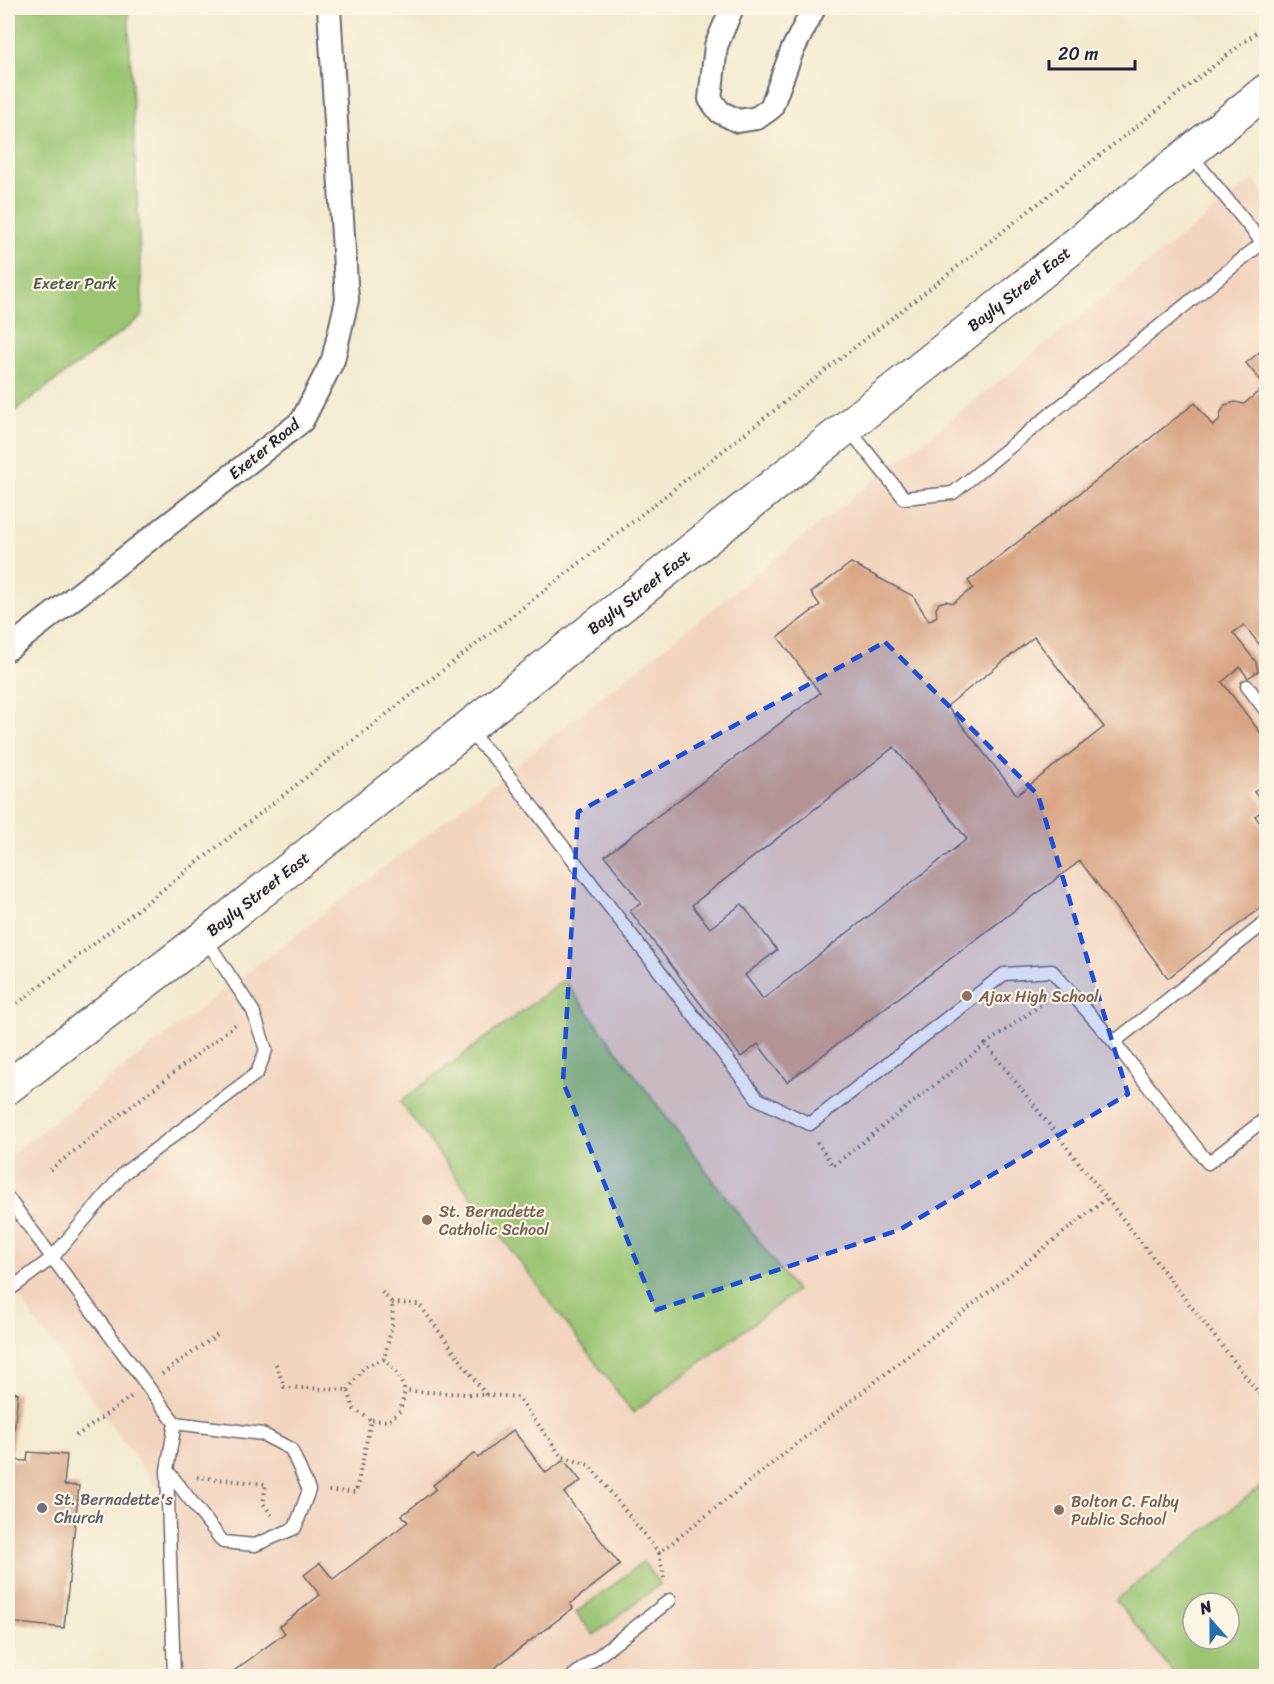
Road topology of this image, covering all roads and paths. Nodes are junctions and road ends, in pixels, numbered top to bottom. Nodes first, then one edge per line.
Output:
1 (329, 8) edge
2 (732, 8) edge
3 (814, 8) edge
4 (1266, 25) edge
5 (1266, 91) edge
6 (1190, 154) junction
7 (1264, 245) edge
8 (846, 426) junction
9 (8, 648) edge
10 (1247, 686) dead end
11 (1266, 711) edge
12 (466, 729) junction
13 (1266, 922) edge
14 (204, 937) junction
15 (1056, 1006) dead end
16 (8, 1011) edge
17 (253, 1011) junction
18 (1114, 1042) junction
19 (986, 1044) junction
20 (8, 1088) edge
21 (1266, 1118) edge
22 (810, 1124) junction
23 (50, 1170) dead end
24 (8, 1198) edge
25 (1107, 1199) junction
26 (52, 1258) junction
27 (8, 1291) edge
28 (381, 1291) dead end
29 (392, 1303) junction
30 (384, 1359) junction
31 (276, 1364) dead end
32 (348, 1390) junction
33 (405, 1391) junction
34 (486, 1395) junction
35 (1265, 1401) edge
36 (371, 1420) junction
37 (175, 1423) junction
38 (168, 1472) junction
39 (309, 1490) junction
40 (284, 1533) junction
41 (659, 1553) junction
42 (670, 1600) joint
43 (174, 1677) edge
44 (573, 1677) edge

1 - 9 street, Exeter Road
2 - 3 street
4 - 16 path
5 - 6 main road, Bayly Street East
6 - 7 lane
6 - 8 main road, Bayly Street East
7 - 8 lane
8 - 12 main road, Bayly Street East
10 - 11 lane
12 - 14 main road, Bayly Street East
12 - 22 lane
13 - 18 lane
14 - 17 lane
14 - 20 main road, Bayly Street East
15 - 19 path
17 - 23 path
17 - 26 lane
18 - 21 lane
18 - 22 lane
19 - 22 path
19 - 25 path
24 - 26 lane
25 - 35 path
25 - 41 path
26 - 27 lane
26 - 37 lane
28 - 29 path
29 - 30 path
29 - 34 path
30 - 32 path
30 - 33 path
31 - 32 path
32 - 36 path
33 - 34 path
33 - 36 path
34 - 41 path
36 - 39 path
37 - 38 lane
37 - 39 lane
38 - 40 lane
38 - 40 path
38 - 43 lane
39 - 40 lane
41 - 42 path
42 - 44 lane

